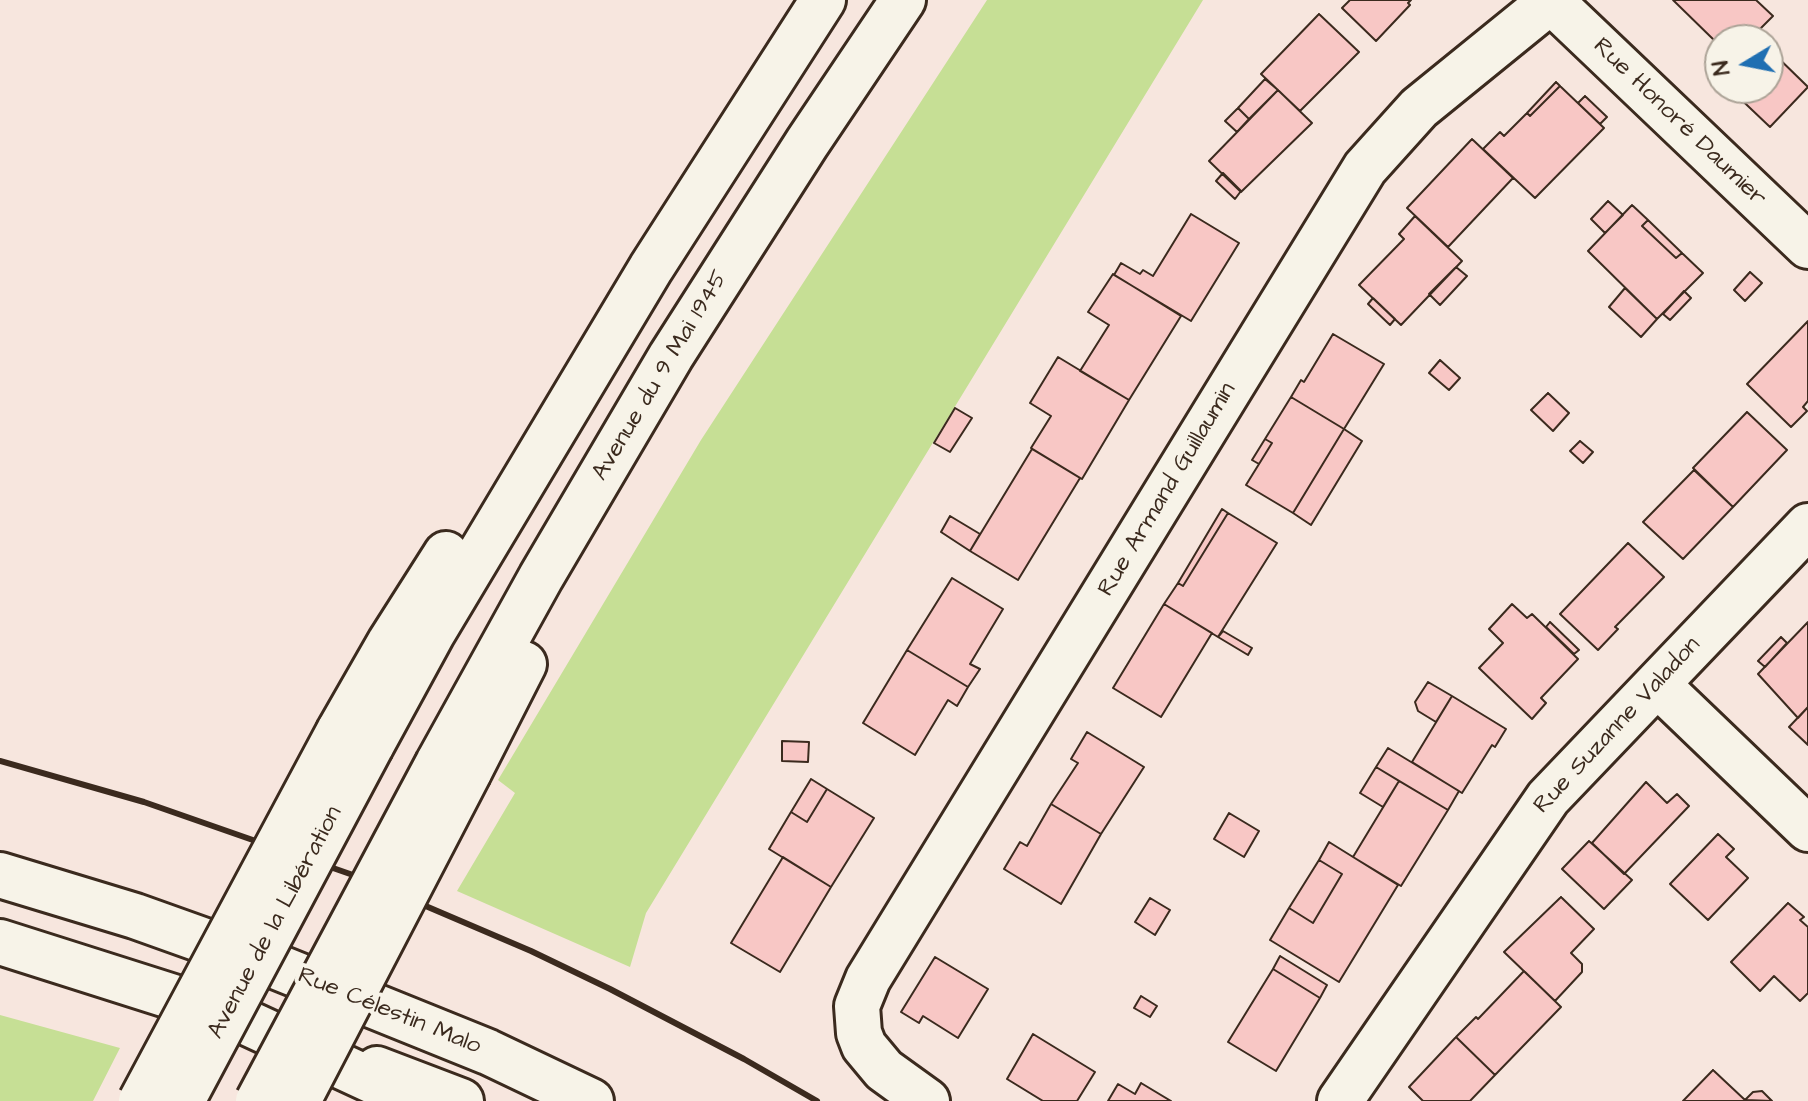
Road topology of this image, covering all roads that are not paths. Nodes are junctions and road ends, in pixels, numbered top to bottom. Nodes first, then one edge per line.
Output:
1 (823, 0) edge
2 (903, 0) edge
3 (1552, 0) edge
4 (1808, 246) edge
5 (1808, 526) edge
6 (1657, 684) junction
7 (355, 739) junction
8 (454, 768) junction
9 (1808, 829) edge
10 (0, 875) edge
11 (0, 942) edge
12 (235, 1017) junction
13 (1344, 1099) edge
14 (141, 1101) edge
15 (182, 1101) edge
16 (258, 1101) edge
17 (298, 1101) edge
18 (416, 1101) edge
19 (461, 1101) edge
20 (591, 1101) edge
21 (927, 1101) edge

1 - 7 main road
2 - 8 main road, Avenue du 9 Mai 1945
3 - 4 main road, Rue Honoré Daumier
3 - 21 main road, Rue Armand Guillaumin
5 - 6 main road, Rue Suzanne Valadon
6 - 9 main road
6 - 13 main road, Rue Suzanne Valadon
7 - 14 main road, bridge
7 - 15 main road, Avenue de la Libération, bridge
8 - 16 main road, bridge
8 - 17 main road, bridge
10 - 20 main road, Rue Célestin Malo
11 - 12 main road
12 - 18 main road
12 - 19 main road

